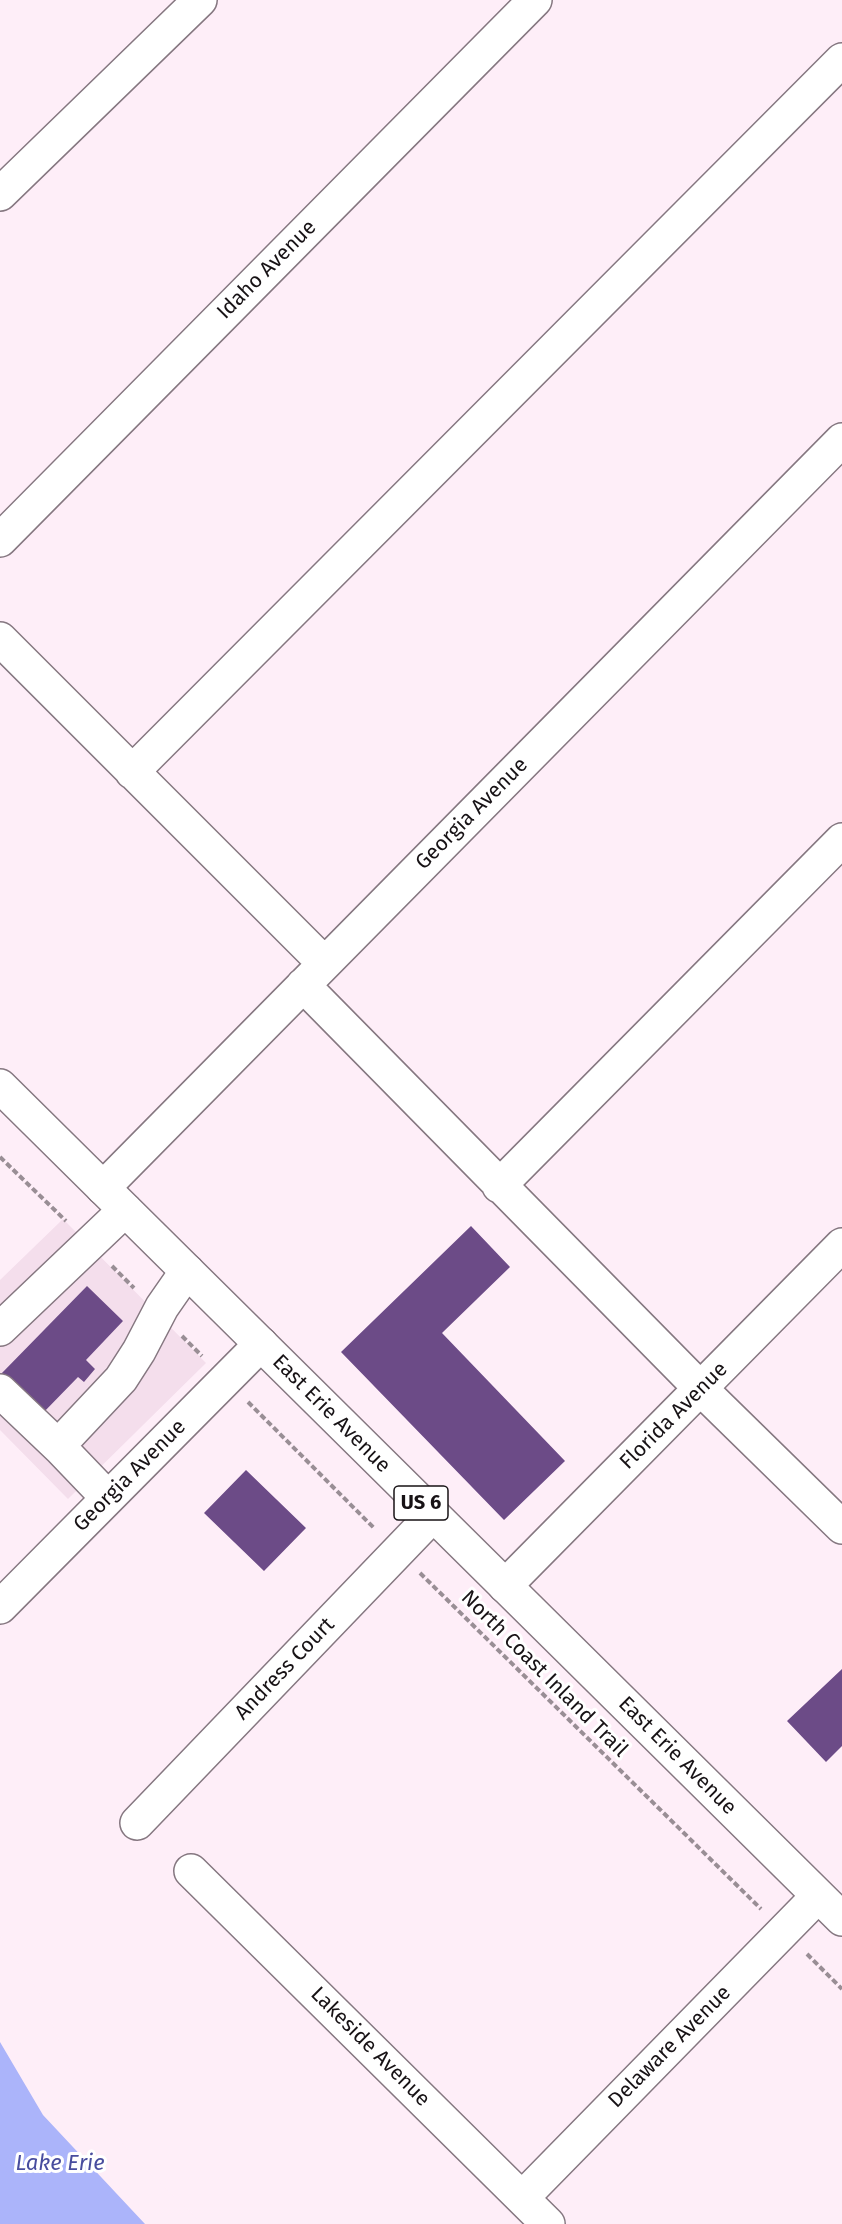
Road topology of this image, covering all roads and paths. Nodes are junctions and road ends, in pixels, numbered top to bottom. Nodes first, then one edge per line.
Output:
1 (200, 0) edge
2 (534, 0) edge
3 (842, 60) edge
4 (0, 194) edge
5 (842, 440) edge
6 (0, 540) edge
7 (0, 639) edge
8 (132, 772) junction
9 (842, 840) edge
10 (314, 974) junction
11 (0, 1086) edge
12 (499, 1186) junction
13 (114, 1199) junction
14 (842, 1245) edge
15 (187, 1271) junction
16 (0, 1329) edge
17 (261, 1344) junction
18 (226, 1380) junction
19 (701, 1389) junction
20 (0, 1391) edge
21 (58, 1446) junction
22 (108, 1498) junction
23 (433, 1515) junction
24 (842, 1527) edge
25 (398, 1551) junction
26 (505, 1586) junction
27 (4, 1593) edge
28 (137, 1823) dead end
29 (191, 1871) dead end
30 (818, 1896) junction
31 (842, 1919) edge
32 (784, 1931) junction
33 (842, 1989) edge
34 (522, 2198) junction
35 (548, 2224) edge

1 - 4 street
2 - 6 street, Idaho Avenue
3 - 8 street
5 - 10 street, Georgia Avenue
7 - 8 street
8 - 10 street
9 - 12 street
10 - 12 street
10 - 13 street, Georgia Avenue
11 - 13 street, East Erie Avenue / US 6
12 - 19 street
13 - 15 street, East Erie Avenue / US 6
13 - 16 street, Georgia Avenue
14 - 19 street, Florida Avenue
15 - 17 street, East Erie Avenue / US 6
15 - 21 street
17 - 18 street, Georgia Avenue
17 - 23 street, East Erie Avenue / US 6
18 - 22 street, Georgia Avenue
18 - 25 path, North Coast Inland Trail
19 - 24 street
19 - 26 street, Florida Avenue
20 - 21 street
21 - 22 street
22 - 27 street, Georgia Avenue
23 - 25 street, Andress Court
23 - 26 street, East Erie Avenue / US 6
25 - 28 street, Andress Court
25 - 32 path, North Coast Inland Trail
26 - 30 street, East Erie Avenue / US 6
29 - 34 street, Lakeside Avenue
30 - 31 street, East Erie Avenue / US 6
30 - 32 street, Delaware Avenue
32 - 33 path, North Coast Inland Trail
32 - 34 street, Delaware Avenue
34 - 35 street, Lakeside Avenue

